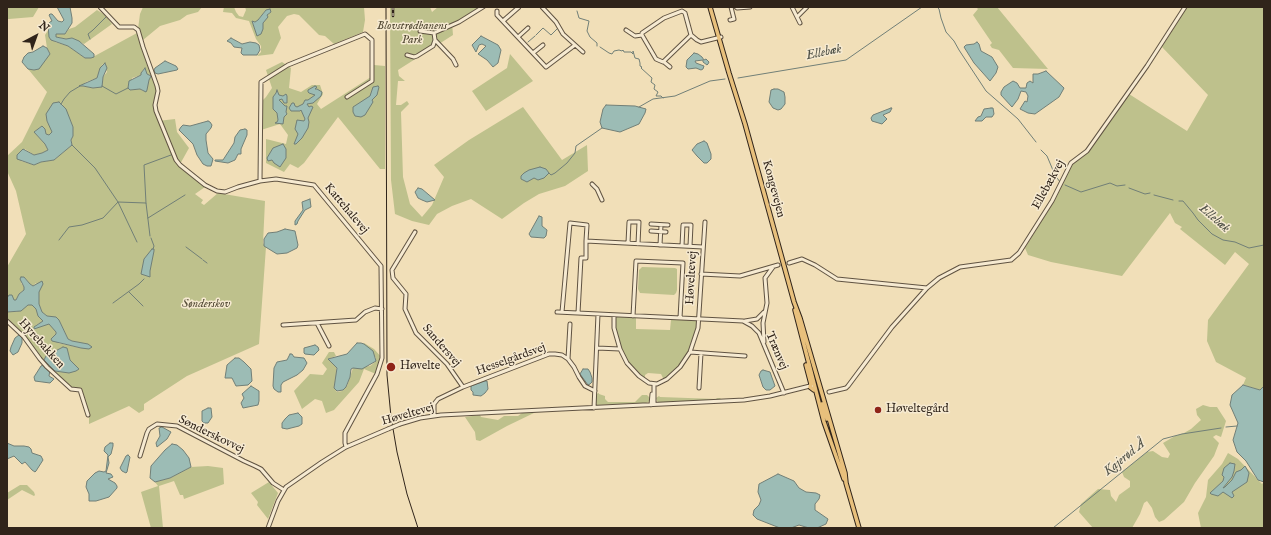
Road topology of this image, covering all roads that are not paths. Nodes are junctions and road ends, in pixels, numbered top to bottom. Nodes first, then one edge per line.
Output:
1 (100, 7) edge
2 (483, 7) edge
3 (519, 7) edge
4 (542, 7) edge
5 (711, 7) edge
6 (731, 7) edge
7 (736, 7) edge
8 (750, 7) edge
9 (792, 7) edge
10 (807, 7) edge
11 (1185, 7) edge
12 (497, 11) dead end
13 (797, 17) junction
14 (730, 20) dead end
15 (503, 21) junction
16 (800, 23) dead end
17 (528, 28) dead end
18 (626, 30) dead end
19 (420, 31) dead end
20 (434, 33) junction
21 (642, 35) junction
22 (691, 35) junction
23 (518, 37) junction
24 (720, 38) junction
25 (435, 40) junction
26 (543, 44) dead end
27 (575, 45) junction
28 (583, 52) dead end
29 (533, 53) junction
30 (407, 55) dead end
31 (664, 62) junction
32 (456, 65) dead end
33 (670, 67) dead end
34 (347, 97) dead end
35 (260, 181) junction
36 (592, 184) dead end
37 (602, 200) dead end
38 (705, 222) dead end
39 (651, 224) dead end
40 (661, 225) junction
41 (668, 225) dead end
42 (651, 231) dead end
43 (660, 231) junction
44 (415, 232) dead end
45 (666, 232) dead end
46 (586, 241) junction
47 (628, 243) junction
48 (638, 244) junction
49 (660, 245) junction
50 (682, 246) junction
51 (690, 246) junction
52 (703, 247) junction
53 (789, 262) dead end
54 (778, 265) dead end
55 (773, 267) junction
56 (701, 274) junction
57 (927, 288) junction
58 (794, 302) junction
59 (382, 309) junction
60 (766, 310) junction
61 (557, 312) dead end
62 (562, 312) junction
63 (578, 313) junction
64 (598, 314) junction
65 (614, 315) junction
66 (633, 316) junction
67 (680, 318) junction
68 (699, 319) junction
69 (7, 321) edge
70 (743, 321) junction
71 (317, 323) junction
72 (570, 324) dead end
73 (283, 325) dead end
74 (764, 344) junction
75 (329, 346) dead end
76 (597, 348) junction
77 (620, 349) junction
78 (690, 352) junction
79 (701, 353) junction
80 (745, 356) dead end
81 (568, 359) junction
82 (816, 374) junction
83 (654, 385) junction
84 (812, 386) junction
85 (463, 387) junction
86 (699, 388) dead end
87 (595, 391) junction
88 (829, 392) dead end
89 (784, 394) junction
90 (653, 405) junction
91 (594, 408) junction
92 (88, 415) dead end
93 (434, 416) junction
94 (834, 436) junction
95 (346, 447) junction
96 (140, 456) dead end
97 (846, 483) junction
98 (284, 490) junction
99 (268, 528) edge
100 (859, 528) edge

1 - 35 street, Kattehalevej
2 - 20 street
3 - 15 street
4 - 27 street
5 - 24 main road, Kongevejen
6 - 14 street
7 - 8 street
9 - 13 street
10 - 13 street
11 - 57 street, Ellebækvej
12 - 15 street
13 - 16 street
15 - 23 street
17 - 23 street
18 - 21 street
19 - 20 street
20 - 25 street
21 - 22 street
21 - 31 street
22 - 24 street
22 - 31 street
23 - 29 street
24 - 58 main road, Kongevejen
25 - 30 street
25 - 32 street
26 - 29 street
27 - 28 street
27 - 29 street
31 - 33 street
34 - 35 street
35 - 59 street, Kattehalevej
36 - 37 street
38 - 52 street, Høveltevej
39 - 40 street
40 - 41 street
40 - 43 street
42 - 43 street
43 - 45 street
43 - 49 street
44 - 85 street, Sandersvej
46 - 47 street
46 - 62 street
46 - 63 street
47 - 48 street
47 - 48 street
48 - 49 street
49 - 50 street
50 - 51 street
50 - 51 street
51 - 52 street
52 - 56 street, Høveltevej
53 - 57 street
54 - 55 street
55 - 56 street
55 - 60 street
56 - 68 street, Høveltevej
57 - 88 street, Ellebækvej
58 - 82 main road, Kongevejen
58 - 84 main road, Kongevejen
59 - 71 street
59 - 95 street, Kattehalevej
60 - 70 street, Trænvej
60 - 74 street
61 - 62 street, Trænvej
62 - 63 street, Trænvej
63 - 64 street, Trænvej
64 - 65 street, Trænvej
64 - 76 street
65 - 66 street, Trænvej
65 - 77 street
66 - 67 street, Trænvej
66 - 67 street
67 - 68 street, Trænvej
68 - 70 street, Trænvej
68 - 78 street, Høveltevej
69 - 92 street, Hyrebakken
70 - 74 street, Trænvej
71 - 73 street
71 - 75 street
72 - 81 street
74 - 89 street, Trænvej
76 - 77 street
76 - 87 street
77 - 83 street
78 - 79 street
78 - 83 street, Høveltevej
79 - 80 street
79 - 86 street
81 - 85 street, Hesselgårdsvej
81 - 87 street
82 - 84 main road
82 - 94 main road, Kongevejen
83 - 90 street
84 - 89 street, Høveltevej
84 - 94 main road
84 - 97 main road, Kongevejen
85 - 93 street, Hesselgårdsvej
87 - 91 street
89 - 90 street, Høveltevej
90 - 91 street, Høveltevej
91 - 93 street, Høveltevej
93 - 95 street, Høveltevej, bridge
94 - 97 main road, Kongevejen
95 - 98 street, Høveltevej
96 - 98 street, Sønderskovvej
97 - 100 main road, Kongevejen
98 - 99 street, Høveltevej

